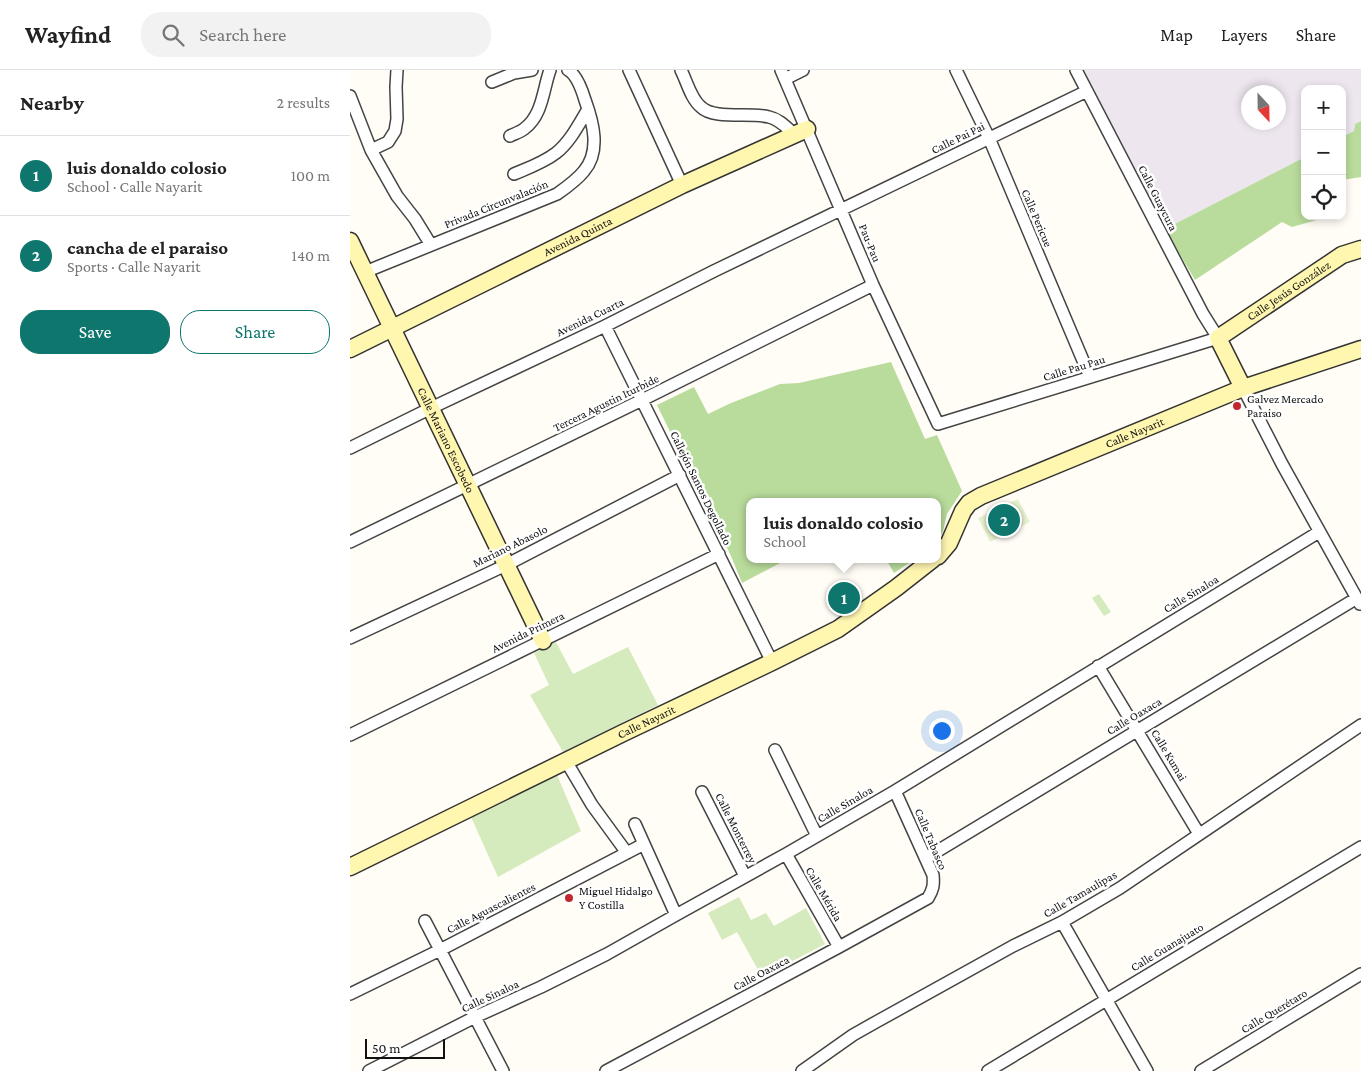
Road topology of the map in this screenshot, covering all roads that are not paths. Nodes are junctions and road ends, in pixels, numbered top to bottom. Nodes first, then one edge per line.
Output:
1 (397, 70) edge
2 (532, 70) edge
3 (550, 70) edge
4 (568, 70) edge
5 (629, 70) edge
6 (681, 70) edge
7 (803, 70) edge
8 (956, 70) edge
9 (1076, 70) edge
10 (783, 74) edge
11 (492, 82) dead end
12 (1087, 91) junction
13 (350, 96) edge
14 (588, 109) junction
15 (800, 131) junction
16 (510, 136) dead end
17 (989, 138) junction
18 (371, 150) junction
19 (514, 174) dead end
20 (682, 185) junction
21 (842, 210) junction
22 (1361, 242) edge
23 (351, 245) edge
24 (431, 245) junction
25 (1361, 249) edge
26 (1342, 255) junction
27 (365, 272) junction
28 (873, 285) junction
29 (605, 326) junction
30 (393, 329) junction
31 (1218, 338) junction
32 (350, 349) edge
33 (1361, 349) edge
34 (1090, 377) junction
35 (1243, 388) junction
36 (642, 400) junction
37 (431, 408) junction
38 (938, 424) joint
39 (350, 448) edge
40 (680, 475) junction
41 (468, 485) junction
42 (1319, 532) junction
43 (350, 542) edge
44 (941, 553) edge
45 (719, 554) junction
46 (928, 563) edge
47 (506, 565) junction
48 (1359, 602) edge
49 (350, 638) edge
50 (542, 641) junction
51 (772, 662) junction
52 (1098, 666) junction
53 (1361, 725) edge
54 (1137, 730) junction
55 (350, 735) edge
56 (775, 750) dead end
57 (566, 761) junction
58 (895, 791) junction
59 (702, 792) dead end
60 (635, 824) dead end
61 (1199, 834) junction
62 (817, 836) junction
63 (644, 844) junction
64 (1361, 847) edge
65 (627, 853) junction
66 (786, 854) junction
67 (926, 858) junction
68 (350, 867) edge
69 (745, 876) junction
70 (928, 898) joint
71 (676, 915) junction
72 (425, 921) dead end
73 (1062, 922) junction
74 (839, 947) junction
75 (440, 950) junction
76 (1361, 974) edge
77 (350, 994) edge
78 (1106, 999) junction
79 (475, 1018) junction
80 (369, 1071) edge
81 (503, 1071) edge
82 (606, 1071) edge
83 (802, 1071) edge
84 (988, 1071) edge
85 (1147, 1071) edge
86 (1201, 1071) edge

1 - 18 street
2 - 11 street
3 - 16 street
4 - 14 street, Privada Circunvalación
5 - 20 street
6 - 15 street
7 - 10 street
8 - 17 street, Calle Pericue
9 - 12 street, Calle Guaycura
10 - 15 street, Pau-Pau
12 - 17 street, Calle Pai Pai
12 - 31 street, Calle Guaycura
13 - 18 street
14 - 19 street
14 - 24 street, Privada Circunvalación
15 - 20 street, Avenida Quinta
15 - 21 street, Pau-Pau
17 - 21 street, Calle Pai Pai
17 - 34 street, Calle Pericue
18 - 24 street
20 - 30 street, Avenida Quinta
21 - 28 street, Pau-Pau
21 - 29 street, Avenida Cuarta
22 - 26 street, Calle Jesús González
23 - 27 street, Calle Mariano Escobedo
24 - 27 street, Privada Circunvalación
25 - 26 street
26 - 31 street, Calle Jesús González
27 - 30 street, Calle Mariano Escobedo
28 - 36 street, Tercera Agustin Iturbide
28 - 38 street, Pau-Pau
29 - 36 street, Callejón Santos Degollado
29 - 37 street, Avenida Cuarta
30 - 32 street, Avenida Quinta
30 - 37 street, Calle Mariano Escobedo
31 - 34 street, Calle Pau Pau
31 - 35 street
33 - 35 street, Calle Nayarit
34 - 38 street, Calle Pau Pau
35 - 42 street
35 - 44 street, Calle Nayarit
36 - 40 street, Callejón Santos Degollado
36 - 41 street, Tercera Agustin Iturbide
37 - 39 street, Avenida Cuarta
37 - 41 street, Calle Mariano Escobedo
40 - 45 street, Callejón Santos Degollado
40 - 47 street, Mariano Abasolo
41 - 43 street, Tercera Agustin Iturbide
41 - 47 street, Calle Mariano Escobedo
42 - 48 street
42 - 52 street, Calle Sinaloa
45 - 50 street, Avenida Primera
45 - 51 street, Callejón Santos Degollado
46 - 51 street, Calle Nayarit
47 - 49 street, Mariano Abasolo
47 - 50 street, Calle Mariano Escobedo
48 - 54 street, Calle Oaxaca
50 - 55 street, Avenida Primera
51 - 57 street, Calle Nayarit
52 - 54 street, Calle Kumai
52 - 58 street, Calle Sinaloa
53 - 61 street, Calle Tamaulipas
54 - 61 street, Calle Kumai
54 - 67 street, Calle Oaxaca
56 - 62 street
57 - 65 street
57 - 68 street, Calle Nayarit
58 - 62 street, Calle Sinaloa
58 - 67 street, Calle Tabasco
59 - 69 street, Calle Monterrey
60 - 63 street
61 - 73 street, Calle Tamaulipas
62 - 66 street, Calle Sinaloa
63 - 65 street, Calle Aguascalientes
63 - 71 street
64 - 78 street, Calle Guanajuato
65 - 75 street, Calle Aguascalientes
66 - 69 street, Calle Sinaloa
66 - 74 street, Calle Mérida
67 - 70 street, Calle Tabasco
69 - 71 street, Calle Sinaloa
70 - 74 street, Calle Oaxaca
71 - 79 street, Calle Sinaloa
72 - 75 street
73 - 78 street
73 - 83 street, Calle Tamaulipas
74 - 82 street, Calle Oaxaca
75 - 77 street, Calle Aguascalientes
75 - 79 street
76 - 86 street, Calle Querétaro
78 - 84 street, Calle Guanajuato
78 - 85 street
79 - 80 street, Calle Sinaloa
79 - 81 street

